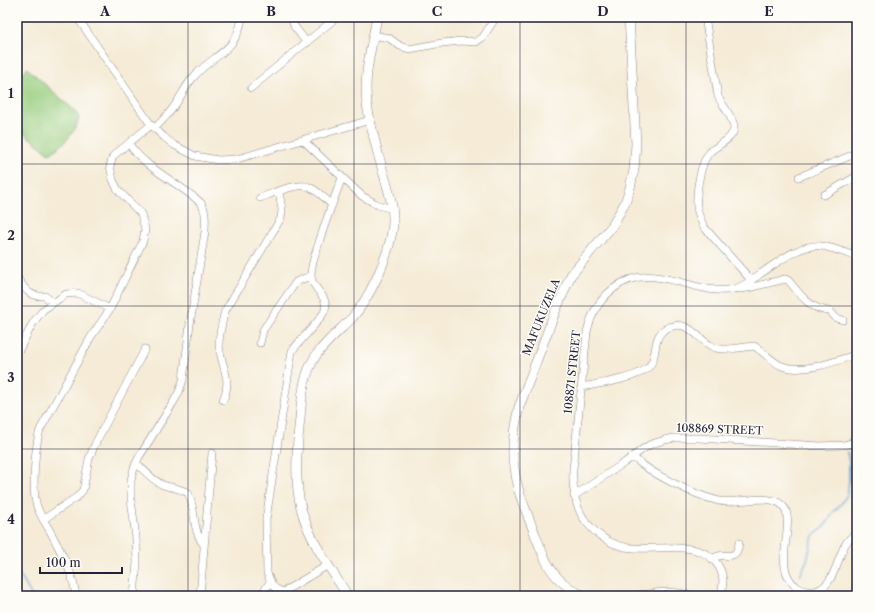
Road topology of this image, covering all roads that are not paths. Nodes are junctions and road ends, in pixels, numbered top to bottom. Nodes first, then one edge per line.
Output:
1 (77, 17) edge
2 (242, 17) edge
3 (291, 17) edge
4 (338, 17) edge
5 (377, 17) edge
6 (496, 17) edge
7 (629, 17) edge
8 (705, 17) edge
9 (373, 35) junction
10 (306, 43) junction
11 (250, 88) dead end
12 (370, 120) junction
13 (153, 126) junction
14 (303, 140) junction
15 (129, 144) junction
16 (857, 153) edge
17 (857, 176) edge
18 (799, 177) dead end
19 (342, 178) junction
20 (279, 191) junction
21 (824, 195) dead end
22 (260, 198) dead end
23 (332, 205) junction
24 (393, 209) junction
25 (856, 258) edge
26 (311, 277) junction
27 (17, 278) edge
28 (752, 280) junction
29 (734, 289) junction
30 (53, 303) junction
31 (110, 309) junction
32 (843, 320) dead end
33 (260, 343) dead end
34 (146, 349) dead end
35 (17, 354) edge
36 (857, 354) edge
37 (582, 387) junction
38 (223, 400) dead end
39 (857, 442) edge
40 (212, 453) dead end
41 (633, 457) junction
42 (136, 463) junction
43 (574, 496) junction
44 (44, 520) junction
45 (857, 532) edge
46 (739, 542) dead end
47 (204, 545) junction
48 (713, 559) junction
49 (328, 565) junction
50 (270, 582) junction
51 (283, 594) edge
52 (76, 596) edge
53 (134, 596) edge
54 (200, 596) edge
55 (260, 596) edge
56 (348, 596) edge
57 (584, 596) edge
58 (639, 596) edge
59 (688, 596) edge
60 (720, 596) edge

1 - 13 street
2 - 13 street
3 - 10 street
4 - 10 street
5 - 9 main road
6 - 9 street
7 - 57 main road, MAFUKUZELA
8 - 28 street
9 - 12 main road
10 - 11 street
12 - 14 street
12 - 24 main road
13 - 14 street
13 - 15 street
14 - 19 street
15 - 31 street
15 - 42 street
16 - 18 street
17 - 21 street
19 - 23 street
19 - 24 street
20 - 22 street
20 - 23 street
20 - 38 street
23 - 26 street
24 - 49 main road
25 - 28 street, 108871 STREET
26 - 33 street
26 - 50 street
27 - 30 street
28 - 29 street, 108871 STREET
29 - 32 street
29 - 37 street, 108871 STREET
30 - 31 street
30 - 35 street
31 - 44 street
34 - 44 street
36 - 37 street
37 - 43 street, 108871 STREET
39 - 41 street, 108869 STREET
40 - 47 street
41 - 43 street, 108869 STREET
41 - 45 street
42 - 47 street
42 - 53 street
43 - 48 street, 108871 STREET
44 - 52 street
46 - 48 street
47 - 54 street
48 - 60 street
49 - 51 street
49 - 56 main road
50 - 51 street
50 - 55 street
58 - 59 main road

